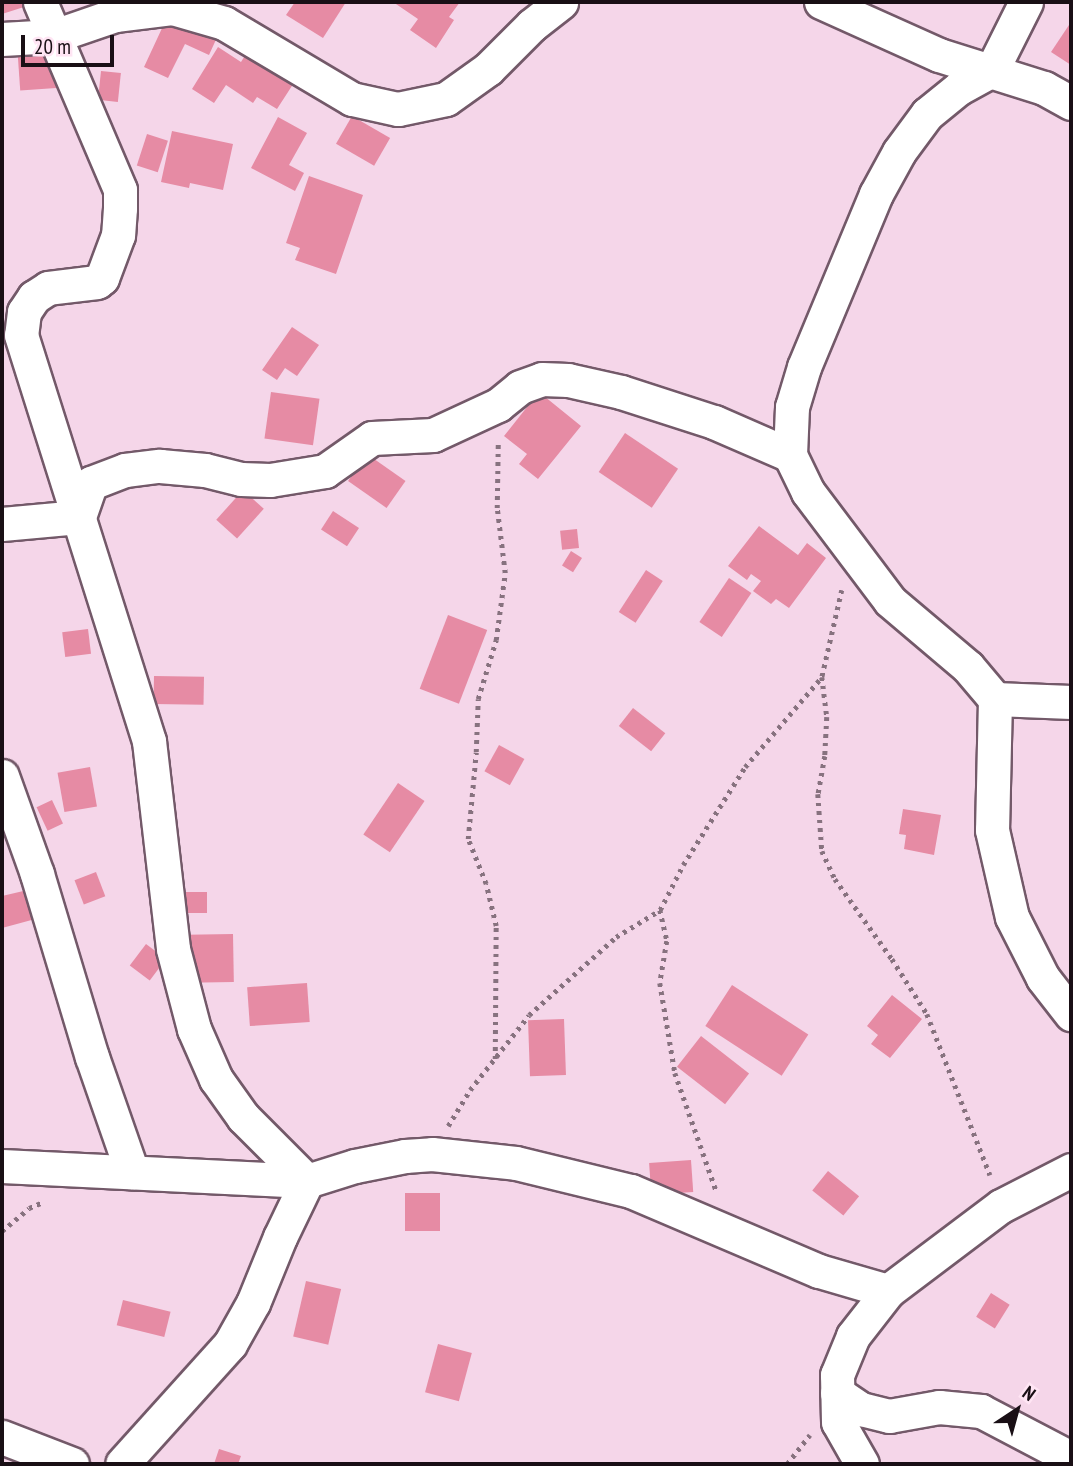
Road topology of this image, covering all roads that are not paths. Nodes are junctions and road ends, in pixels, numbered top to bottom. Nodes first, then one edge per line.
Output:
1 (40, 2) edge
2 (561, 2) edge
3 (821, 2) edge
4 (1026, 2) edge
5 (54, 36) junction
6 (2, 39) edge
7 (992, 70) junction
8 (1071, 103) edge
9 (790, 455) junction
10 (79, 517) junction
11 (2, 524) edge
12 (995, 699) junction
13 (1071, 702) edge
14 (2, 776) edge
15 (1071, 1014) edge
16 (2, 1166) edge
17 (1071, 1170) edge
18 (132, 1172) junction
19 (307, 1181) junction
20 (888, 1291) junction
21 (837, 1393) junction
22 (2, 1437) edge
23 (1071, 1458) edge
24 (72, 1464) edge
25 (122, 1464) edge
26 (862, 1464) edge

1 - 5 street
2 - 5 street
3 - 7 street
4 - 7 street
5 - 6 street
5 - 10 street
7 - 8 street
7 - 9 street
9 - 10 street
9 - 12 street
10 - 11 street
10 - 19 street
12 - 13 street
12 - 15 street
14 - 18 street
16 - 18 street
17 - 20 street
18 - 19 street
19 - 20 street
19 - 25 street
20 - 21 street
21 - 23 street
21 - 26 street
22 - 24 street

